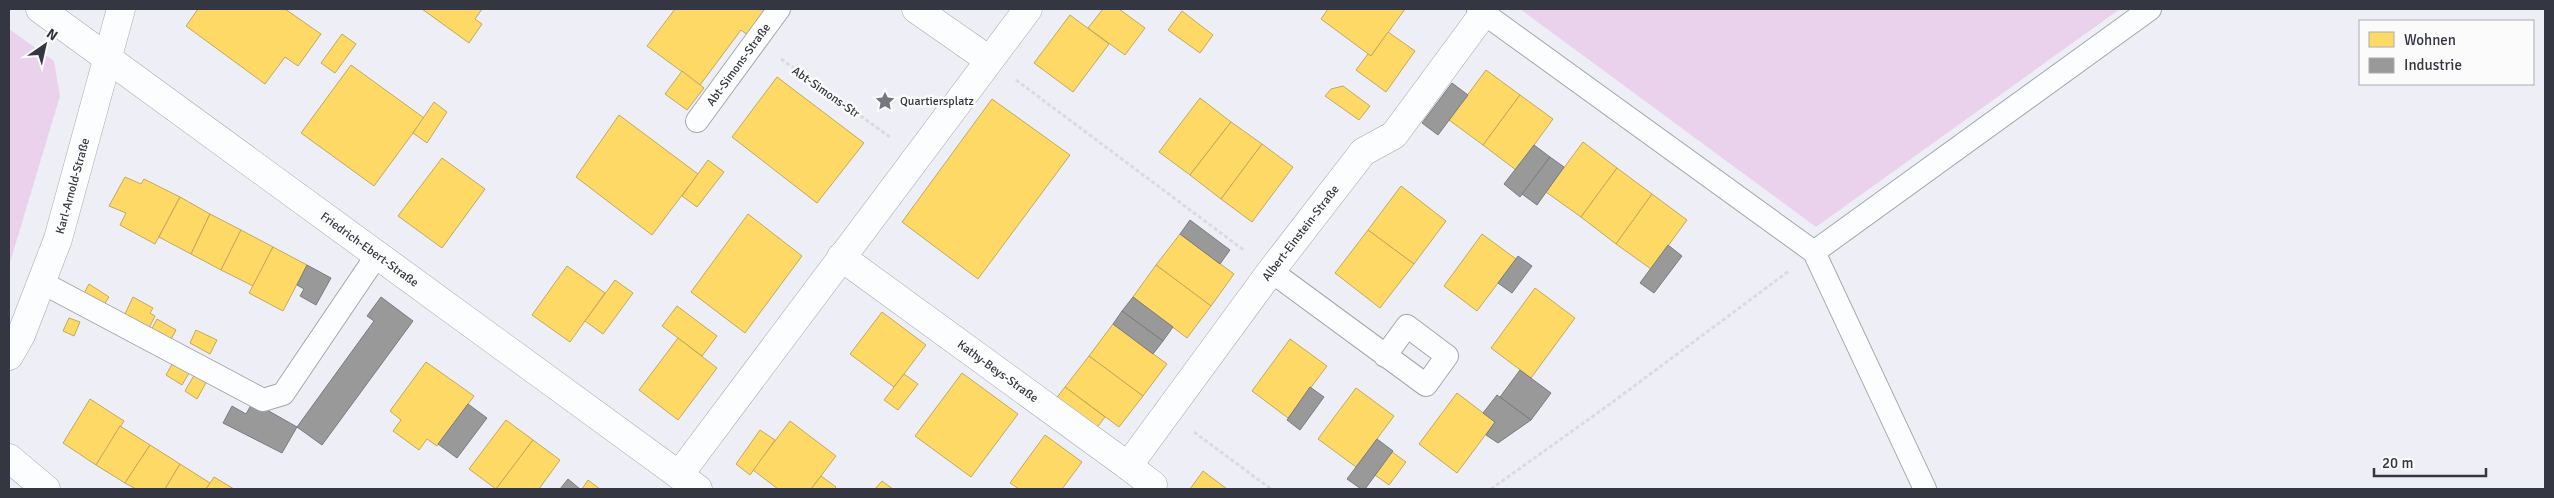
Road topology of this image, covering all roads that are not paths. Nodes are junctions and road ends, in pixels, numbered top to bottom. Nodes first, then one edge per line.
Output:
1 (40, 9) edge
2 (121, 9) edge
3 (780, 9) edge
4 (916, 9) edge
5 (1028, 9) edge
6 (2150, 9) edge
7 (1481, 11) edge
8 (107, 57) junction
9 (990, 60) junction
10 (697, 121) dead end
11 (1814, 252) junction
12 (377, 255) junction
13 (841, 257) junction
14 (1271, 271) junction
15 (41, 282) junction
16 (9, 356) edge
17 (1385, 356) dead end
18 (9, 458) edge
19 (1128, 466) junction
20 (689, 482) edge
21 (1152, 487) edge
22 (46, 489) edge
23 (1925, 489) edge

1 - 8 street, Friedrich-Ebert-Straße
2 - 8 street, Karl-Arnold-Straße
3 - 10 lane, Abt-Simons-Straße
4 - 9 street
5 - 9 street
6 - 11 lane
7 - 11 lane
7 - 14 street, Albert-Einstein-Straße
8 - 12 street, Friedrich-Ebert-Straße
8 - 15 street, Karl-Arnold-Straße
9 - 13 street
11 - 23 lane
12 - 15 lane
12 - 20 street, Friedrich-Ebert-Straße
13 - 19 street, Kathy-Beys-Straße
13 - 20 street
14 - 17 lane
14 - 19 street, Albert-Einstein-Straße
15 - 16 street, Karl-Arnold-Straße
18 - 22 street
19 - 21 street, Kathy-Beys-Straße

